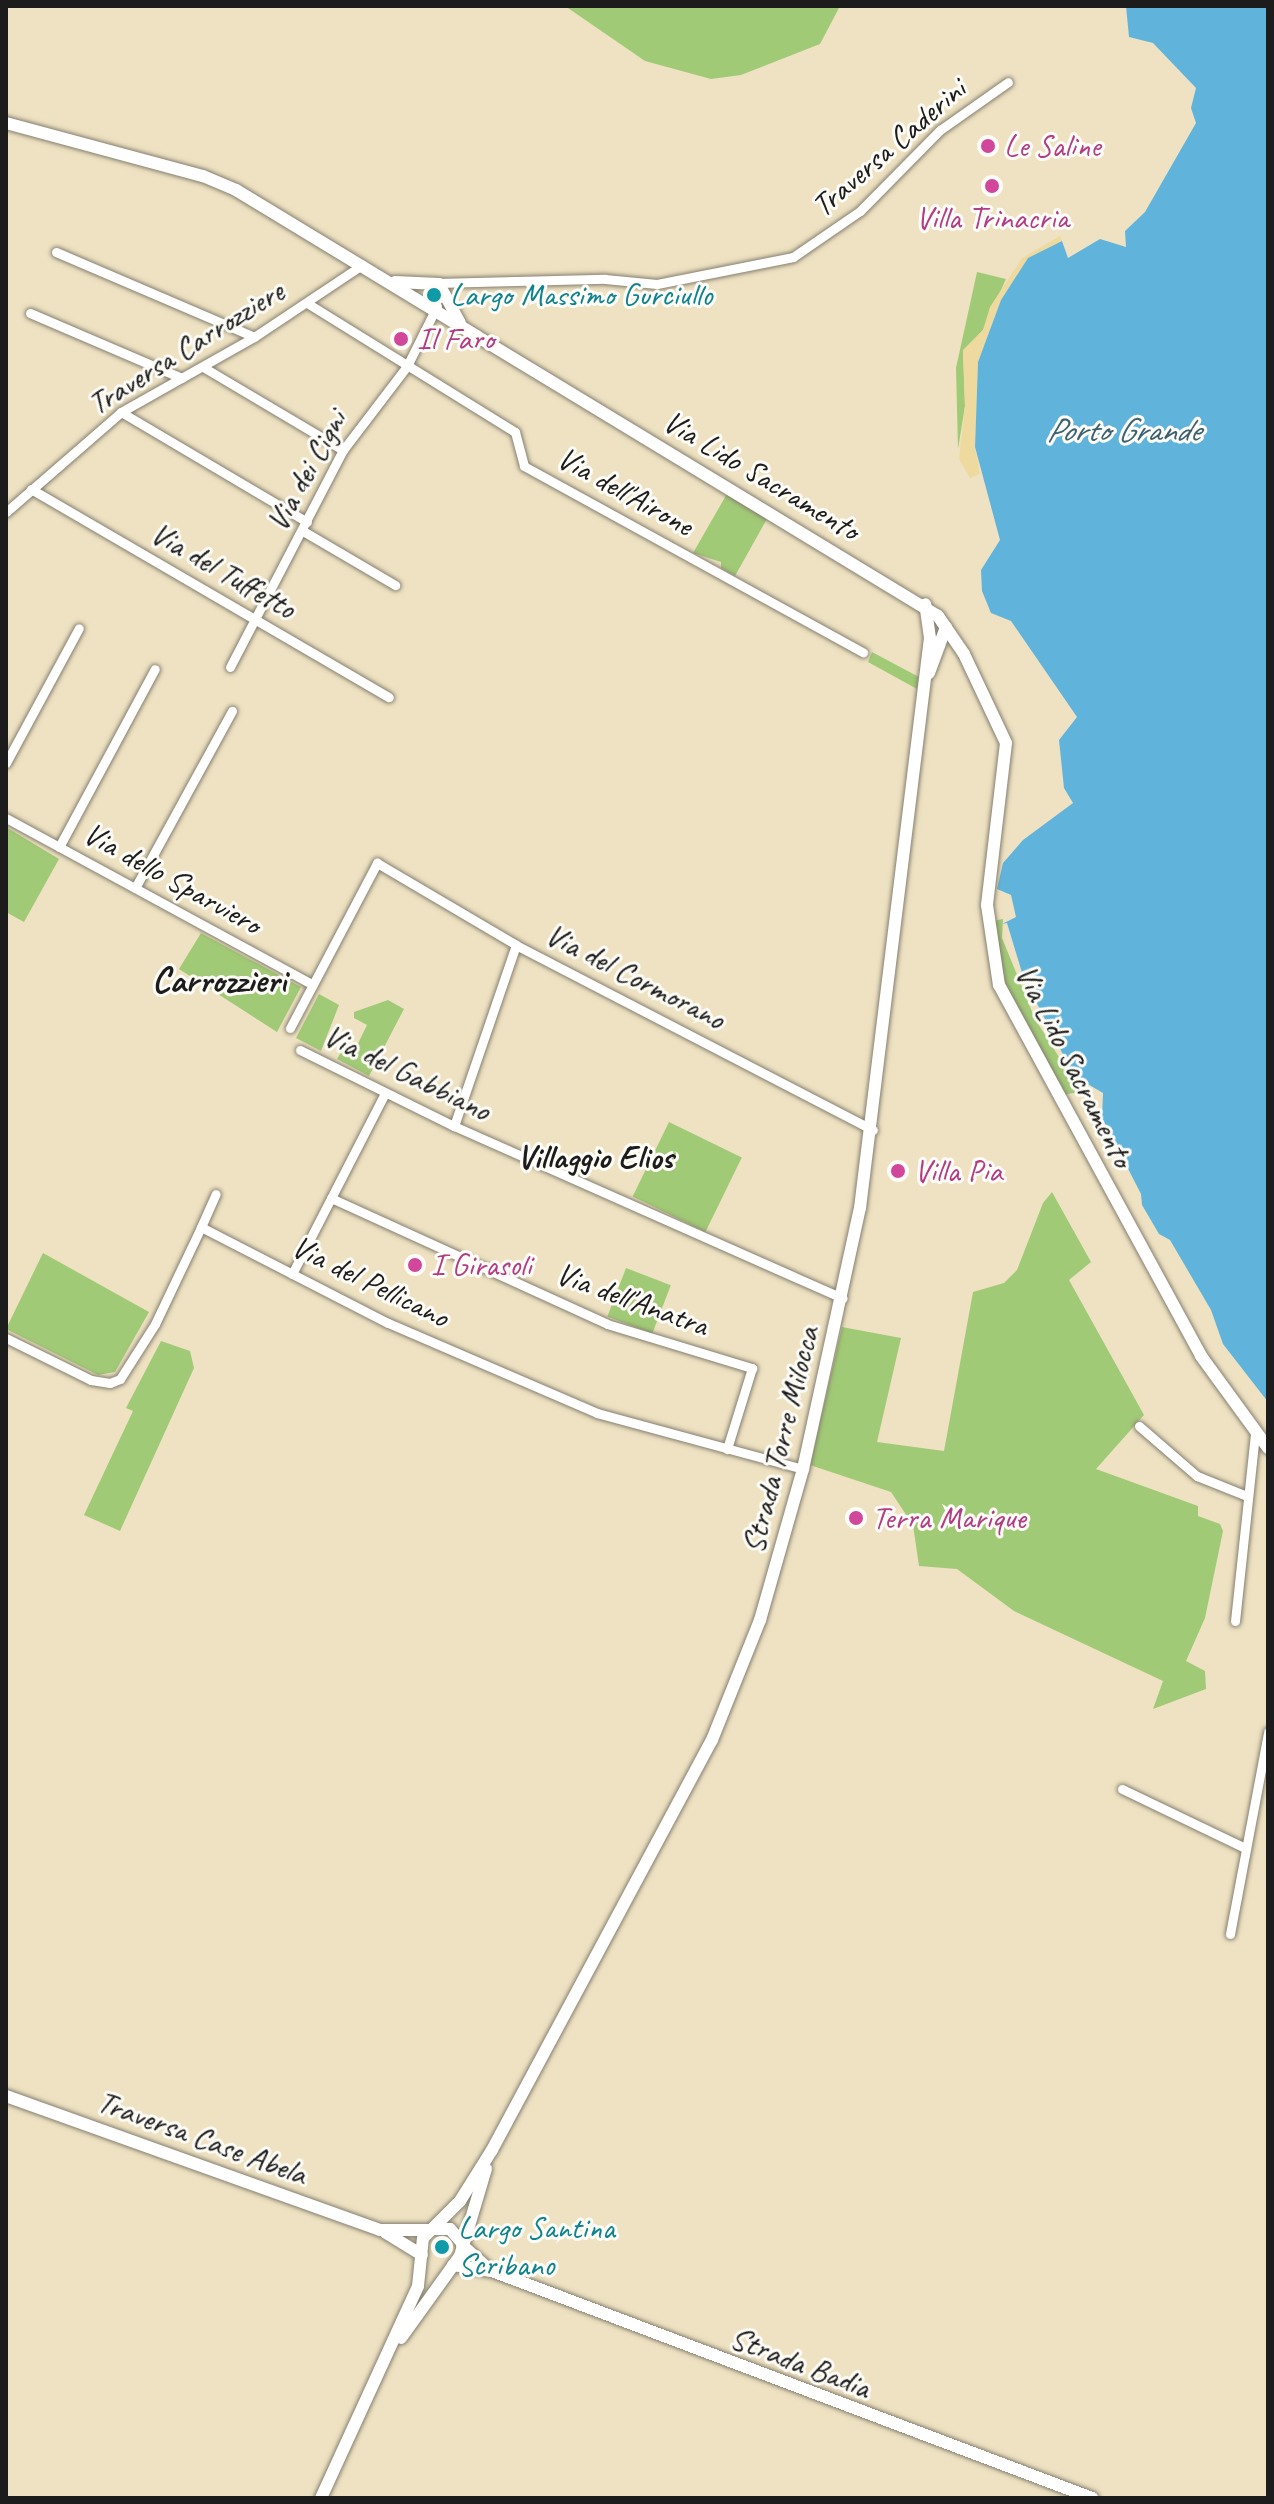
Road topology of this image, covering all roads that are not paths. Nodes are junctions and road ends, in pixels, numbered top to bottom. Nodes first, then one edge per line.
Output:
1 (1008, 82) dead end
2 (6, 123) edge
3 (56, 252) dead end
4 (362, 265) junction
5 (388, 280) junction
6 (470, 282) junction
7 (434, 283) junction
8 (446, 294) junction
9 (307, 303) junction
10 (431, 305) junction
11 (30, 313) dead end
12 (462, 326) junction
13 (254, 337) junction
14 (407, 366) junction
15 (203, 367) junction
16 (182, 378) junction
17 (121, 412) junction
18 (343, 450) junction
19 (31, 489) junction
20 (6, 512) edge
21 (305, 526) junction
22 (395, 585) dead end
23 (925, 604) junction
24 (256, 620) junction
25 (946, 627) junction
26 (79, 628) dead end
27 (930, 638) junction
28 (863, 652) dead end
29 (964, 654) junction
30 (934, 663) junction
31 (230, 667) dead end
32 (155, 669) dead end
33 (924, 683) junction
34 (389, 697) dead end
35 (232, 711) dead end
36 (6, 763) edge
37 (6, 818) edge
38 (59, 847) junction
39 (135, 888) junction
40 (516, 945) junction
41 (313, 985) junction
42 (290, 1028) dead end
43 (300, 1050) dead end
44 (385, 1093) junction
45 (454, 1126) junction
46 (873, 1130) junction
47 (216, 1194) dead end
48 (331, 1198) junction
49 (201, 1227) junction
50 (292, 1274) junction
51 (843, 1298) junction
52 (6, 1338) edge
53 (1139, 1426) dead end
54 (1255, 1433) junction
55 (1268, 1448) edge
56 (727, 1449) junction
57 (803, 1469) junction
58 (1247, 1496) junction
59 (1235, 1621) dead end
60 (1268, 1732) edge
61 (1122, 1789) dead end
62 (1243, 1847) junction
63 (1230, 1934) dead end
64 (6, 2096) edge
65 (492, 2150) junction
66 (431, 2229) junction
67 (380, 2230) junction
68 (462, 2244) junction
69 (422, 2256) junction
70 (452, 2265) junction
71 (492, 2271) junction
72 (393, 2347) junction
73 (321, 2498) edge
74 (1092, 2498) edge

1 - 6 street, Traversa Caderini
2 - 4 street
3 - 13 street
4 - 5 street
4 - 9 street, Traversa Carrozziere
5 - 7 street
5 - 10 street, Via Lido Sacramento
6 - 7 street, Traversa Caderini
6 - 8 street
7 - 8 street
7 - 10 street
8 - 10 street
8 - 12 street
9 - 13 street, Traversa Carrozziere
9 - 14 street, Via dell'Airone
10 - 12 street, Via Lido Sacramento
10 - 14 street, Via dei Cigni
11 - 16 street
12 - 23 street, Via Lido Sacramento
13 - 15 street, Traversa Carrozziere
14 - 18 street, Via dei Cigni
14 - 28 street, Via dell'Airone
15 - 16 street, Traversa Carrozziere
15 - 18 street
16 - 17 street, Traversa Carrozziere
17 - 19 street, Traversa Carrozziere
17 - 21 street
18 - 21 street, Via dei Cigni
19 - 20 street, Traversa Carrozziere
19 - 24 street, Via del Tuffetto
21 - 22 street
21 - 24 street, Via dei Cigni
23 - 25 street, Via Lido Sacramento
23 - 27 street, Strada Torre Milocca
24 - 31 street, Via dei Cigni
24 - 34 street, Via del Tuffetto
25 - 27 street
25 - 29 street, Via Lido Sacramento
25 - 30 street
26 - 36 street
27 - 33 street, Strada Torre Milocca
29 - 30 street
29 - 54 street, Via Lido Sacramento
30 - 33 street
32 - 38 street
33 - 46 street, Strada Torre Milocca
35 - 39 street
37 - 38 street, Via dello Sparviero
38 - 39 street, Via dello Sparviero
39 - 41 street, Via dello Sparviero
40 - 41 street, Via del Cormorano
40 - 45 street
40 - 46 street, Via del Cormorano
41 - 42 street
43 - 44 street, Via del Gabbiano
44 - 45 street, Via del Gabbiano
44 - 48 street
45 - 51 street, Via del Gabbiano
46 - 51 street, Strada Torre Milocca
47 - 49 street
48 - 50 street
48 - 56 street, Via dell'Anatra
49 - 50 street, Via del Pellicano
49 - 52 street
50 - 56 street, Via del Pellicano
51 - 57 street, Strada Torre Milocca
53 - 58 street
54 - 55 street, Via Lido Sacramento
54 - 58 street
56 - 57 street, Via del Pellicano
57 - 65 street, Strada Torre Milocca
58 - 59 street
60 - 62 street
61 - 62 street
62 - 63 street
64 - 67 street, Traversa Case Abela
65 - 66 street
65 - 68 street
66 - 67 street
66 - 68 street
66 - 69 street
67 - 69 street
68 - 70 street
68 - 71 street
69 - 70 street
69 - 72 street
70 - 71 street
70 - 72 street
71 - 74 street, Strada Badia
72 - 73 street

